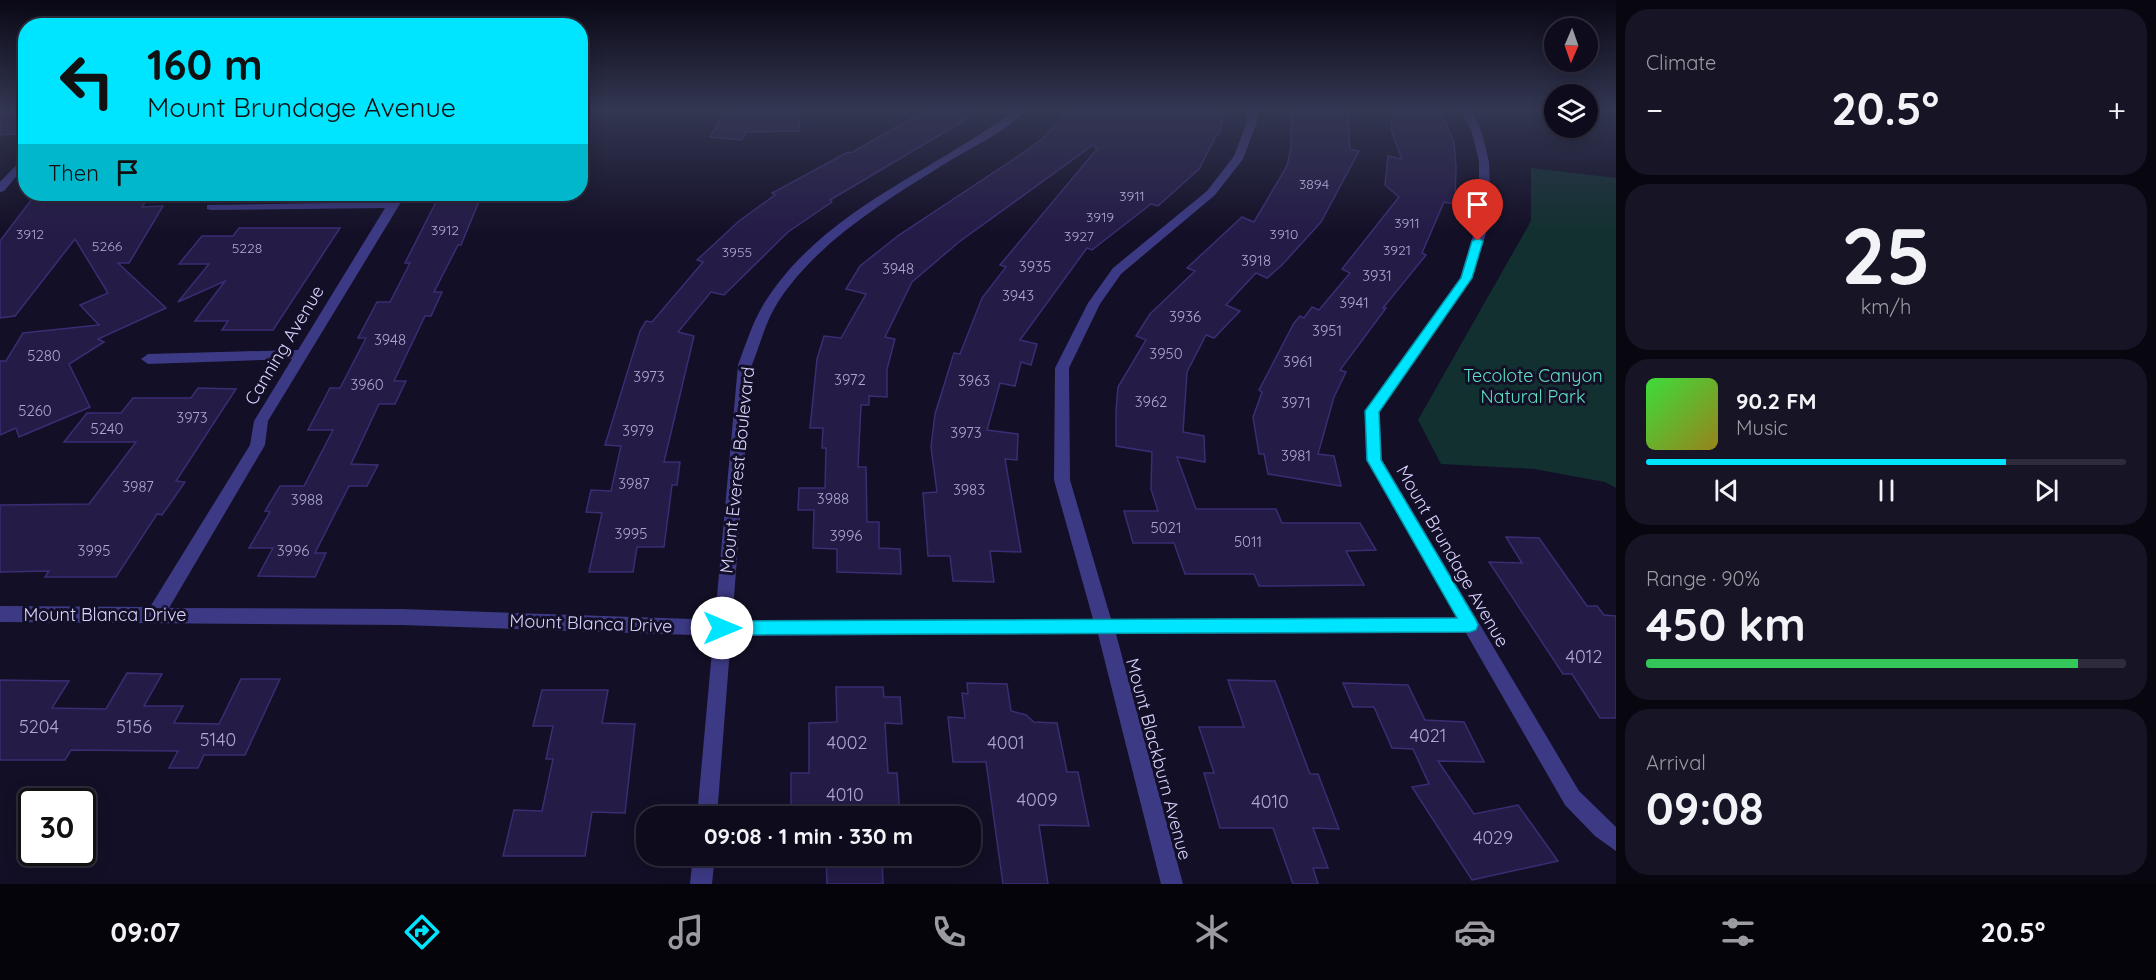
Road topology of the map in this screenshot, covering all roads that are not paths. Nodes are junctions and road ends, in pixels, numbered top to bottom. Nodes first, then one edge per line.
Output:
1 (960, 151) edge
2 (1241, 151) edge
3 (1481, 151) edge
4 (18, 168) edge
5 (0, 189) edge
6 (350, 201) edge
7 (395, 201) edge
8 (211, 207) dead end
9 (301, 354) junction
10 (148, 360) dead end
11 (0, 614) edge
12 (156, 614) junction
13 (1470, 625) junction
14 (722, 628) junction
15 (1105, 628) junction
16 (708, 806) edge
17 (1616, 840) edge
18 (703, 866) edge
19 (701, 884) edge
20 (1172, 884) edge

1 - 14 street, Mount Everest Boulevard
2 - 15 street, Mount Blackburn Avenue
3 - 13 street, Mount Brundage Avenue
4 - 5 street
6 - 8 street
7 - 9 street, Canning Avenue
9 - 10 street
9 - 12 street, Canning Avenue
11 - 12 street, Mount Blanca Drive
12 - 14 street, Mount Blanca Drive
13 - 15 street, Mount Blanca Drive
13 - 17 street, Mount Brundage Avenue
14 - 15 street, Mount Blanca Drive
14 - 16 street, Mount Everest Boulevard
15 - 20 street, Mount Blackburn Avenue
18 - 19 street

